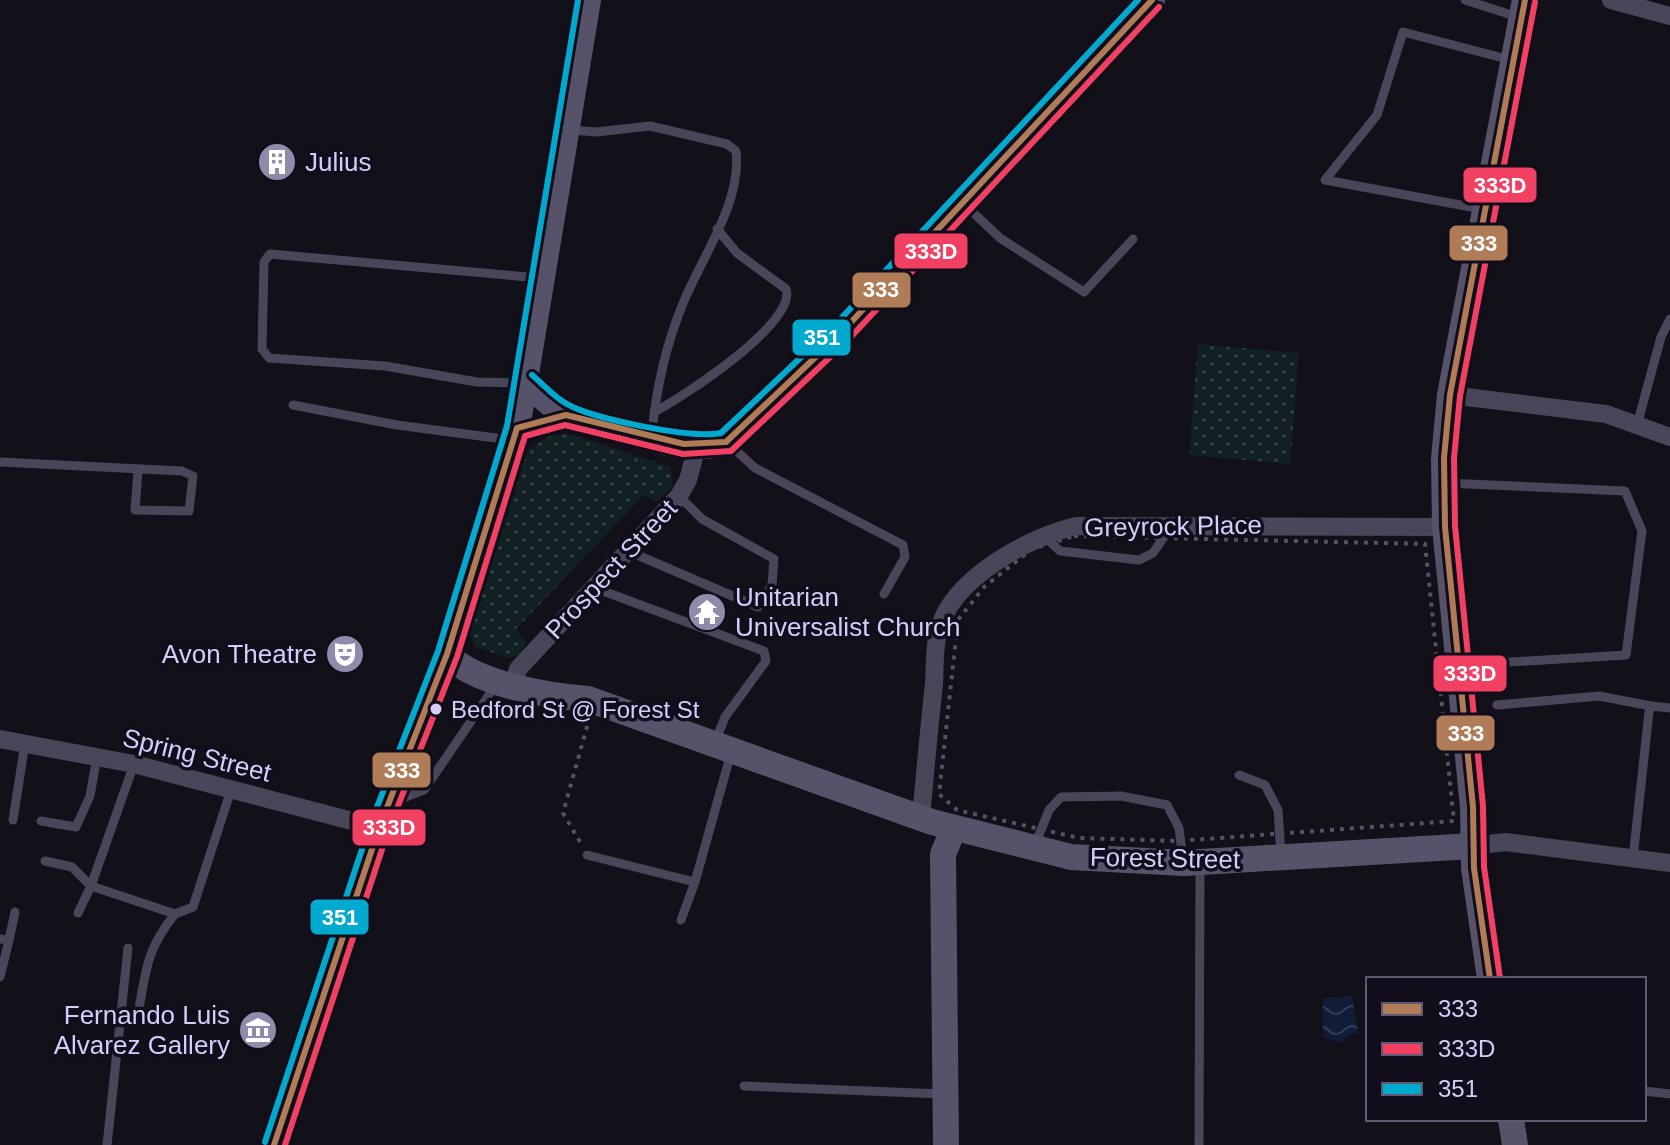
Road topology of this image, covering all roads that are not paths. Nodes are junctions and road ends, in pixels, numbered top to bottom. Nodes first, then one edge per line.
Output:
1 (588, 0) edge
2 (1152, 0) edge
3 (1465, 0) edge
4 (1611, 0) edge
5 (1523, 9) edge
6 (1670, 16) edge
7 (1515, 61) junction
8 (567, 130) junction
9 (964, 204) junction
10 (1485, 210) junction
11 (717, 229) junction
12 (1133, 239) dead end
13 (544, 278) junction
14 (1670, 319) edge
15 (526, 383) junction
16 (1450, 395) junction
17 (293, 405) dead end
18 (654, 412) junction
19 (563, 414) junction
20 (1637, 425) junction
21 (516, 434) junction
22 (1670, 437) edge
23 (651, 439) junction
24 (710, 444) junction
25 (0, 462) edge
26 (138, 471) junction
27 (1443, 483) junction
28 (679, 496) junction
29 (1445, 527) junction
30 (1168, 531) junction
31 (1047, 539) junction
32 (628, 551) junction
33 (595, 588) junction
34 (884, 594) dead end
35 (447, 654) junction
36 (1458, 665) junction
37 (510, 678) junction
38 (1497, 705) dead end
39 (1651, 706) junction
40 (1670, 708) edge
41 (0, 739) edge
42 (25, 743) junction
43 (723, 747) junction
44 (97, 757) junction
45 (134, 764) junction
46 (1239, 775) dead end
47 (231, 790) junction
48 (384, 816) junction
49 (921, 818) junction
50 (13, 820) dead end
51 (41, 821) dead end
52 (954, 828) junction
53 (1473, 846) junction
54 (1033, 849) junction
55 (587, 855) road end
56 (1281, 858) junction
57 (1633, 858) junction
58 (45, 861) dead end
59 (1192, 863) junction
60 (1670, 863) edge
61 (695, 882) junction
62 (91, 886) junction
63 (15, 912) dead end
64 (78, 913) dead end
65 (175, 914) junction
66 (681, 920) dead end
67 (4, 940) edge
68 (128, 948) dead end
69 (0, 977) edge
70 (1490, 977) edge
71 (139, 1009) dead end
72 (744, 1086) dead end
73 (1646, 1091) edge
74 (945, 1094) junction
75 (1670, 1094) edge
76 (1511, 1121) edge
77 (107, 1145) edge
78 (274, 1145) edge
79 (946, 1145) edge
80 (1199, 1145) edge
81 (1515, 1145) edge

1 - 8 main road
2 - 9 main road, Prospect Street
3 - 5 lane
4 - 6 street
5 - 7 main road
7 - 10 main road
7 - 10 lane
8 - 11 lane
8 - 13 main road
9 - 12 lane
9 - 24 main road, Prospect Street
10 - 16 main road
11 - 18 lane
11 - 18 lane
13 - 15 main road
13 - 15 lane
14 - 20 lane
15 - 19 main road
15 - 21 main road
16 - 20 street
16 - 27 main road
17 - 21 lane
18 - 23 lane
19 - 21 main road
19 - 23 main road
20 - 22 street
21 - 35 main road
23 - 24 main road
24 - 28 street, Prospect Street
24 - 34 lane
25 - 26 lane
26 - 26 lane
27 - 29 main road
27 - 36 lane
28 - 32 street, Prospect Street
28 - 32 lane
29 - 30 street, Greyrock Place
29 - 36 main road
30 - 31 street, Greyrock Place
30 - 31 lane
31 - 49 street, Greyrock Place
32 - 33 street, Prospect Street
33 - 37 street, Prospect Street
33 - 43 lane
35 - 37 main road, Forest Street
35 - 48 main road
36 - 53 main road
37 - 43 main road, Forest Street
37 - 48 lane
38 - 39 lane
39 - 40 lane
39 - 57 lane
41 - 42 street, Spring Street
42 - 44 street, Spring Street
42 - 50 lane
43 - 49 main road, Forest Street
43 - 61 lane
44 - 45 street, Spring Street
44 - 51 lane
45 - 47 street, Spring Street
45 - 62 lane
46 - 56 lane
47 - 48 street, Spring Street
47 - 65 lane
48 - 78 main road
49 - 52 main road, Forest Street
52 - 54 main road, Forest Street
52 - 74 main road
53 - 56 main road, Forest Street
53 - 57 street, Forest Street
53 - 70 main road
54 - 59 main road, Forest Street
54 - 59 lane
55 - 61 lane
56 - 59 main road, Forest Street
57 - 60 street, Forest Street
58 - 62 lane
59 - 80 lane
61 - 66 lane
62 - 64 lane
62 - 65 lane
63 - 67 lane
65 - 71 lane
67 - 69 lane
68 - 77 lane
72 - 74 lane
73 - 75 lane
74 - 79 main road
76 - 81 main road

